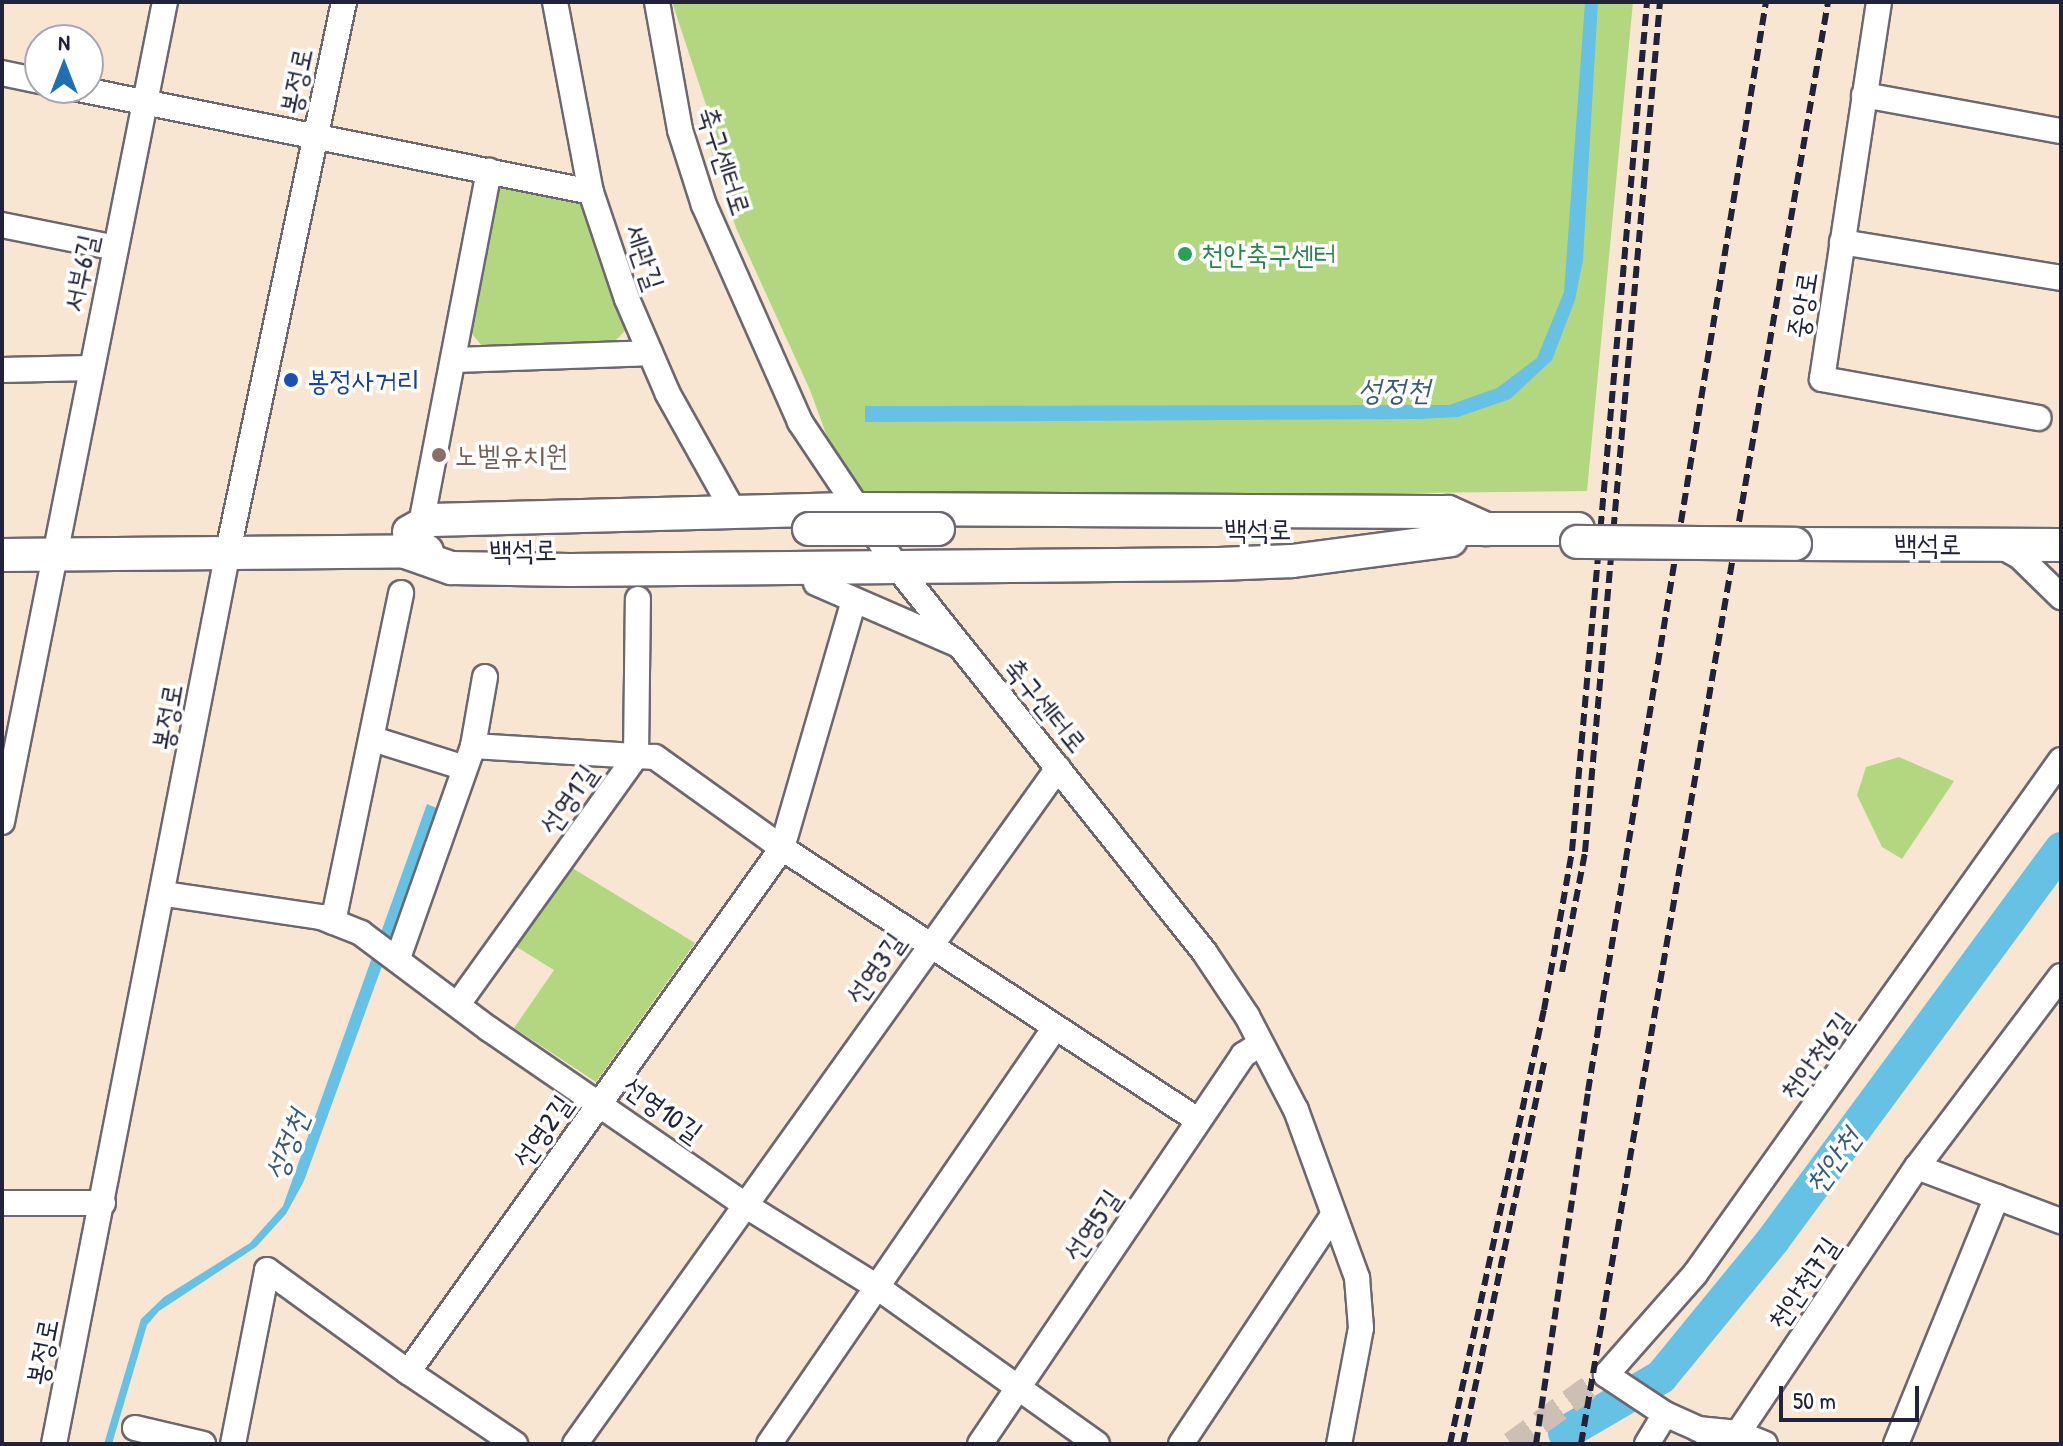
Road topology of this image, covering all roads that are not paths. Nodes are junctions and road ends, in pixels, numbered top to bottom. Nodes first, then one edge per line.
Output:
1 (165, 2) edge
2 (344, 2) edge
3 (555, 2) edge
4 (657, 2) edge
5 (1879, 2) edge
6 (2, 73) edge
7 (24, 78) edge
8 (104, 94) edge
9 (1864, 95) junction
10 (145, 103) junction
11 (2061, 131) edge
12 (316, 135) junction
13 (489, 170) junction
14 (591, 192) junction
15 (2, 225) edge
16 (1842, 242) junction
17 (116, 248) junction
18 (2061, 278) edge
19 (650, 353) junction
20 (453, 360) junction
21 (91, 368) junction
22 (2, 370) edge
23 (2039, 418) dead end
24 (857, 509) junction
25 (734, 512) junction
26 (1486, 529) junction
27 (412, 536) junction
28 (1578, 536) junction
29 (1795, 536) junction
30 (941, 537) junction
31 (1451, 540) junction
32 (2050, 545) edge
33 (228, 551) junction
34 (2, 555) edge
35 (52, 555) junction
36 (897, 567) junction
37 (816, 583) dead end
38 (401, 593) dead end
39 (2061, 597) edge
40 (638, 599) dead end
41 (853, 603) junction
42 (960, 645) junction
43 (485, 677) dead end
44 (373, 739) junction
45 (636, 756) junction
46 (469, 757) junction
47 (2061, 760) edge
48 (1058, 768) junction
49 (2, 822) edge
50 (782, 848) junction
51 (165, 894) junction
52 (333, 922) junction
53 (930, 942) junction
54 (398, 958) junction
55 (2061, 976) edge
56 (458, 1004) junction
57 (1054, 1029) junction
58 (1259, 1045) junction
59 (601, 1101) junction
60 (1198, 1120) junction
61 (1917, 1167) junction
62 (1997, 1197) junction
63 (2, 1203) edge
64 (103, 1203) junction
65 (745, 1205) junction
66 (1331, 1218) junction
67 (2061, 1221) edge
68 (877, 1287) junction
69 (408, 1372) junction
70 (1019, 1387) junction
71 (1662, 1412) junction
72 (135, 1428) dead end
73 (1738, 1433) junction
74 (54, 1444) edge
75 (203, 1444) edge
76 (233, 1444) edge
77 (515, 1444) edge
78 (575, 1444) edge
79 (769, 1444) edge
80 (980, 1444) edge
81 (1097, 1444) edge
82 (1181, 1444) edge
83 (1339, 1444) edge
84 (1647, 1444) edge
85 (1708, 1444) edge
86 (1765, 1444) edge
87 (1896, 1444) edge

1 - 10 street, 서부6길
2 - 12 street, 봉정로
3 - 14 street, 세관길
4 - 24 street, 축구센터로
5 - 9 street
6 - 7 street
8 - 10 street
9 - 11 street
9 - 16 street
10 - 12 street
10 - 17 street, 서부6길
12 - 13 street
12 - 33 street, 봉정로
13 - 14 street
13 - 20 street
14 - 19 street, 세관길
15 - 17 street
16 - 18 street, 중앙로
16 - 23 street, 중앙로
17 - 21 street, 서부6길
19 - 20 street
19 - 25 street, 세관길
20 - 27 street
21 - 22 street
21 - 35 street, 서부6길
24 - 25 main road
24 - 26 main road
24 - 36 street, 축구센터로
25 - 27 main road
26 - 28 main road, 백석로
26 - 30 main road, 백석로
27 - 30 main road, 백석로
27 - 33 main road, 백석로
27 - 36 main road
28 - 29 main road, bridge
28 - 31 main road, 백석로
29 - 32 main road, 백석로
29 - 32 main road, 백석로
30 - 31 main road, 백석로
31 - 36 main road
32 - 39 street
33 - 35 main road, 백석로
33 - 51 street, 봉정로
34 - 35 main road, 백석로
35 - 49 street, 서부6길
36 - 42 street, 축구센터로
37 - 41 street
38 - 44 street
40 - 45 street, 선영1길
41 - 42 street
41 - 50 street, 선영2길
42 - 48 street, 축구센터로
43 - 46 street
44 - 46 street
44 - 52 street
45 - 46 street
45 - 50 street
45 - 56 street, 선영1길
46 - 54 street
47 - 71 street, 천안천6길
48 - 53 street, 선영3길
48 - 58 street, 축구센터로
50 - 53 street
50 - 59 street, 선영2길
51 - 52 street, 선영10길
51 - 64 street, 봉정로
52 - 54 street, 선영10길
53 - 57 street
53 - 65 street, 선영3길
54 - 56 street, 선영10길
55 - 61 street, 천안천7길
56 - 59 street, 선영10길
57 - 60 street
57 - 68 street
58 - 60 street, 선영5길
58 - 66 street, 축구센터로
59 - 65 street, 선영10길
59 - 69 street, 선영2길
60 - 70 street, 선영5길
61 - 62 street
61 - 73 street, 천안천7길
62 - 67 street
62 - 87 street
63 - 64 street
64 - 74 street, 봉정로
65 - 68 street, 선영10길
65 - 78 street, 선영3길
66 - 82 street
66 - 83 street, 축구센터로
68 - 70 street, 선영10길
68 - 79 street
69 - 76 street
69 - 77 street
70 - 80 street, 선영5길
70 - 81 street, 선영10길
71 - 73 street
71 - 84 street
72 - 75 street
73 - 85 street
73 - 86 street

